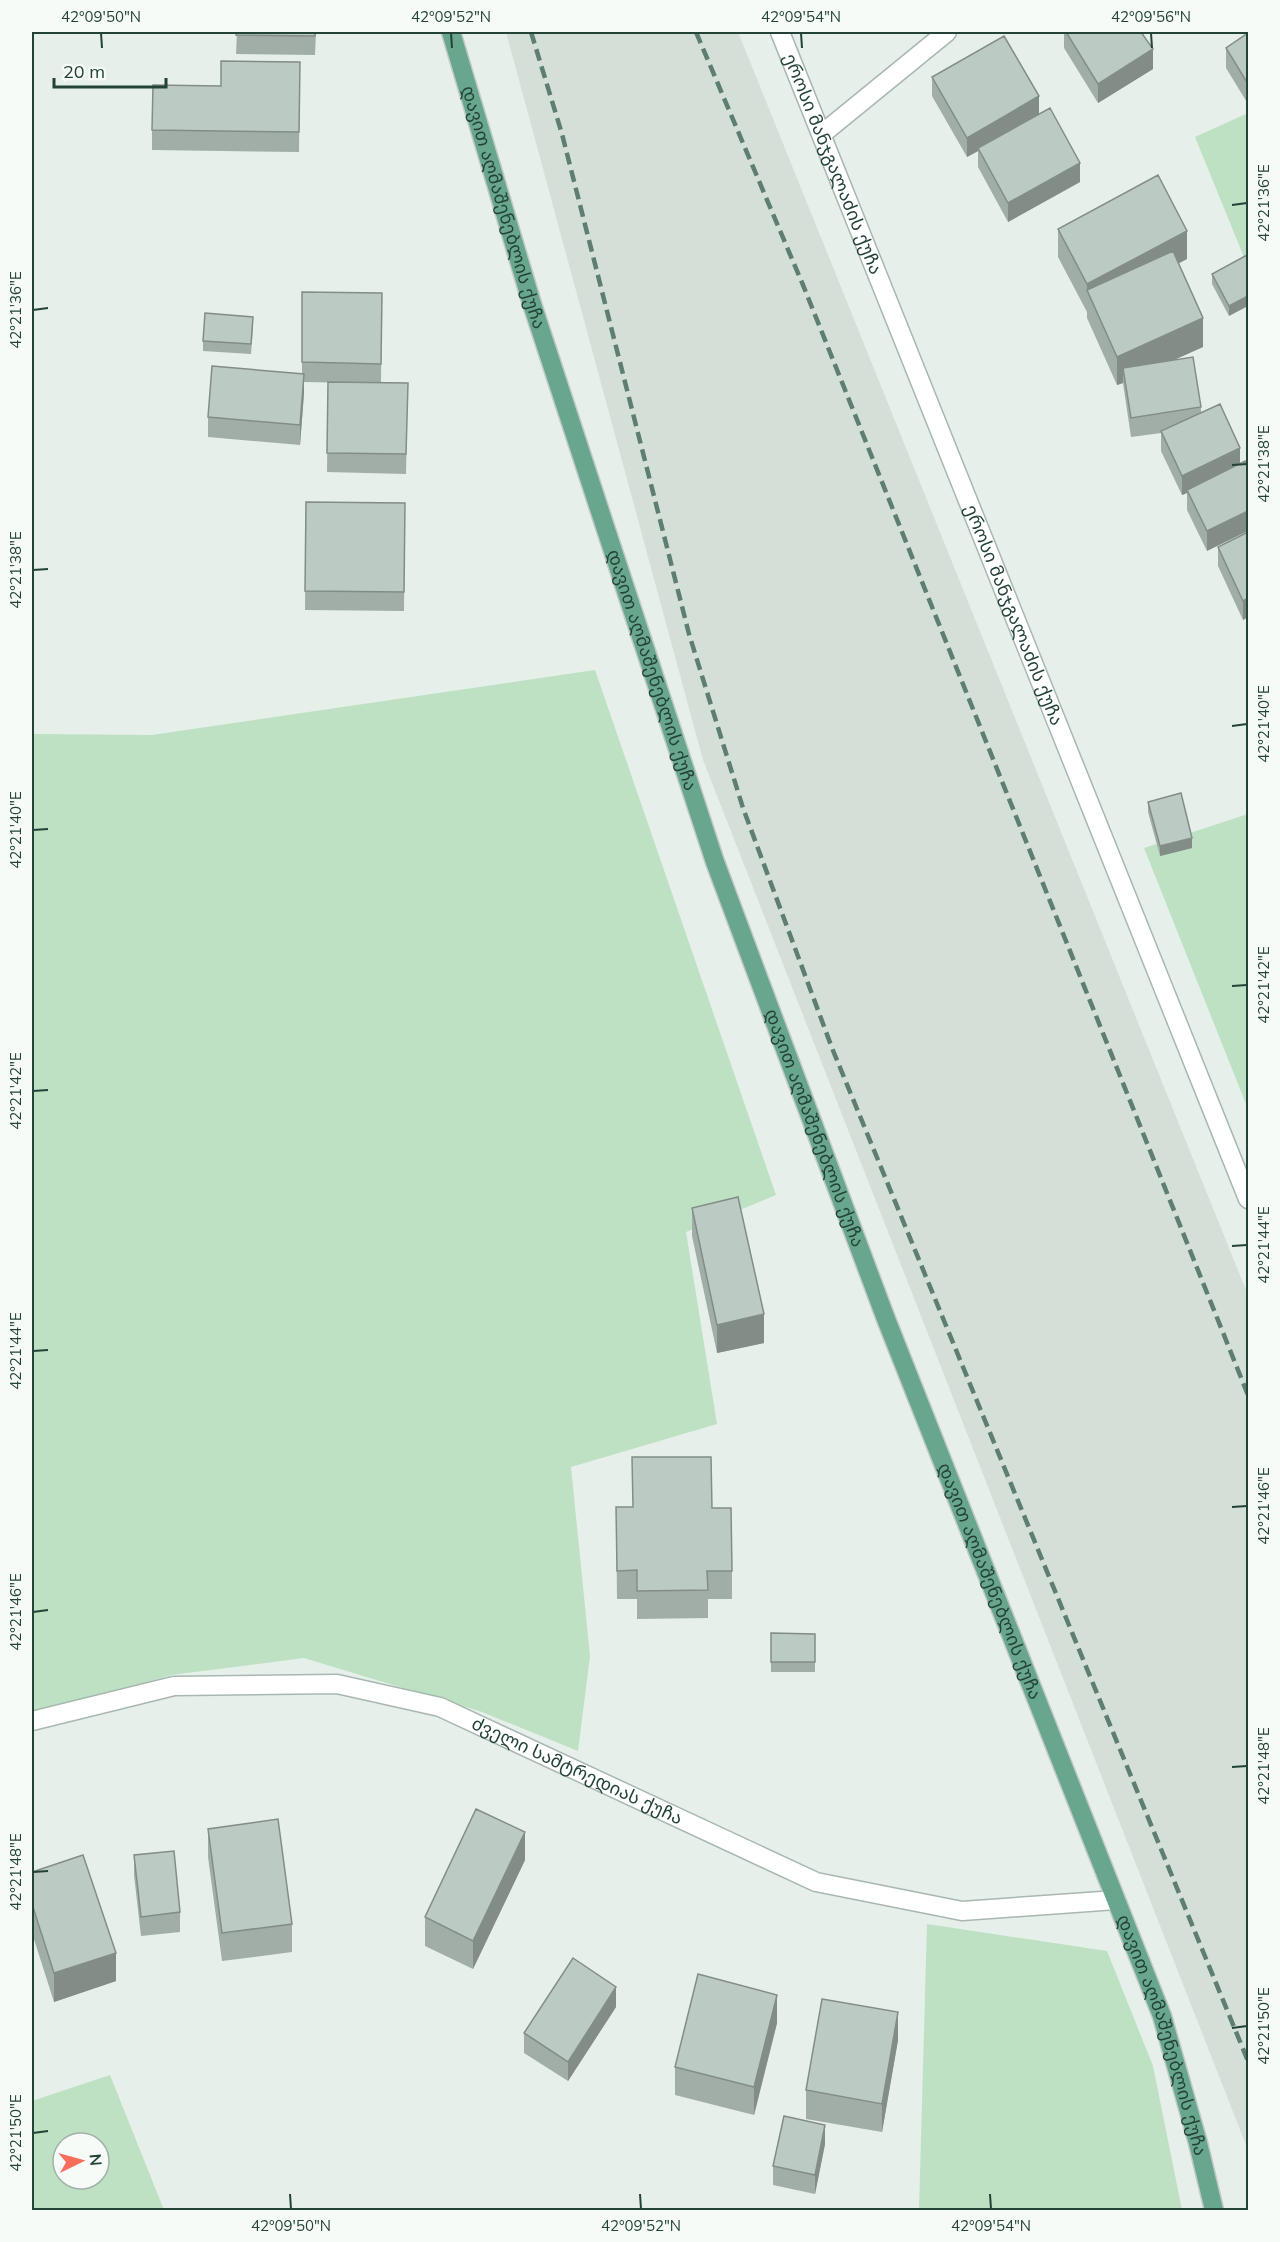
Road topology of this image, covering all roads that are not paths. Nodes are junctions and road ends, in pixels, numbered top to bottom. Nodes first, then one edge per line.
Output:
1 (451, 32) edge
2 (780, 32) edge
3 (947, 32) edge
4 (822, 134) junction
5 (1248, 1199) edge
6 (32, 1721) edge
7 (1116, 1900) junction
8 (1214, 2211) edge

1 - 7 main road, დავით აღმაშენებლის ქუჩა
2 - 4 street, ეროსი მანჯგალაძის ქუჩა
3 - 4 street
4 - 5 street, ეროსი მანჯგალაძის ქუჩა
6 - 7 street, ძველი სამტრედიას ქუჩა
7 - 8 main road, დავით აღმაშენებლის ქუჩა

